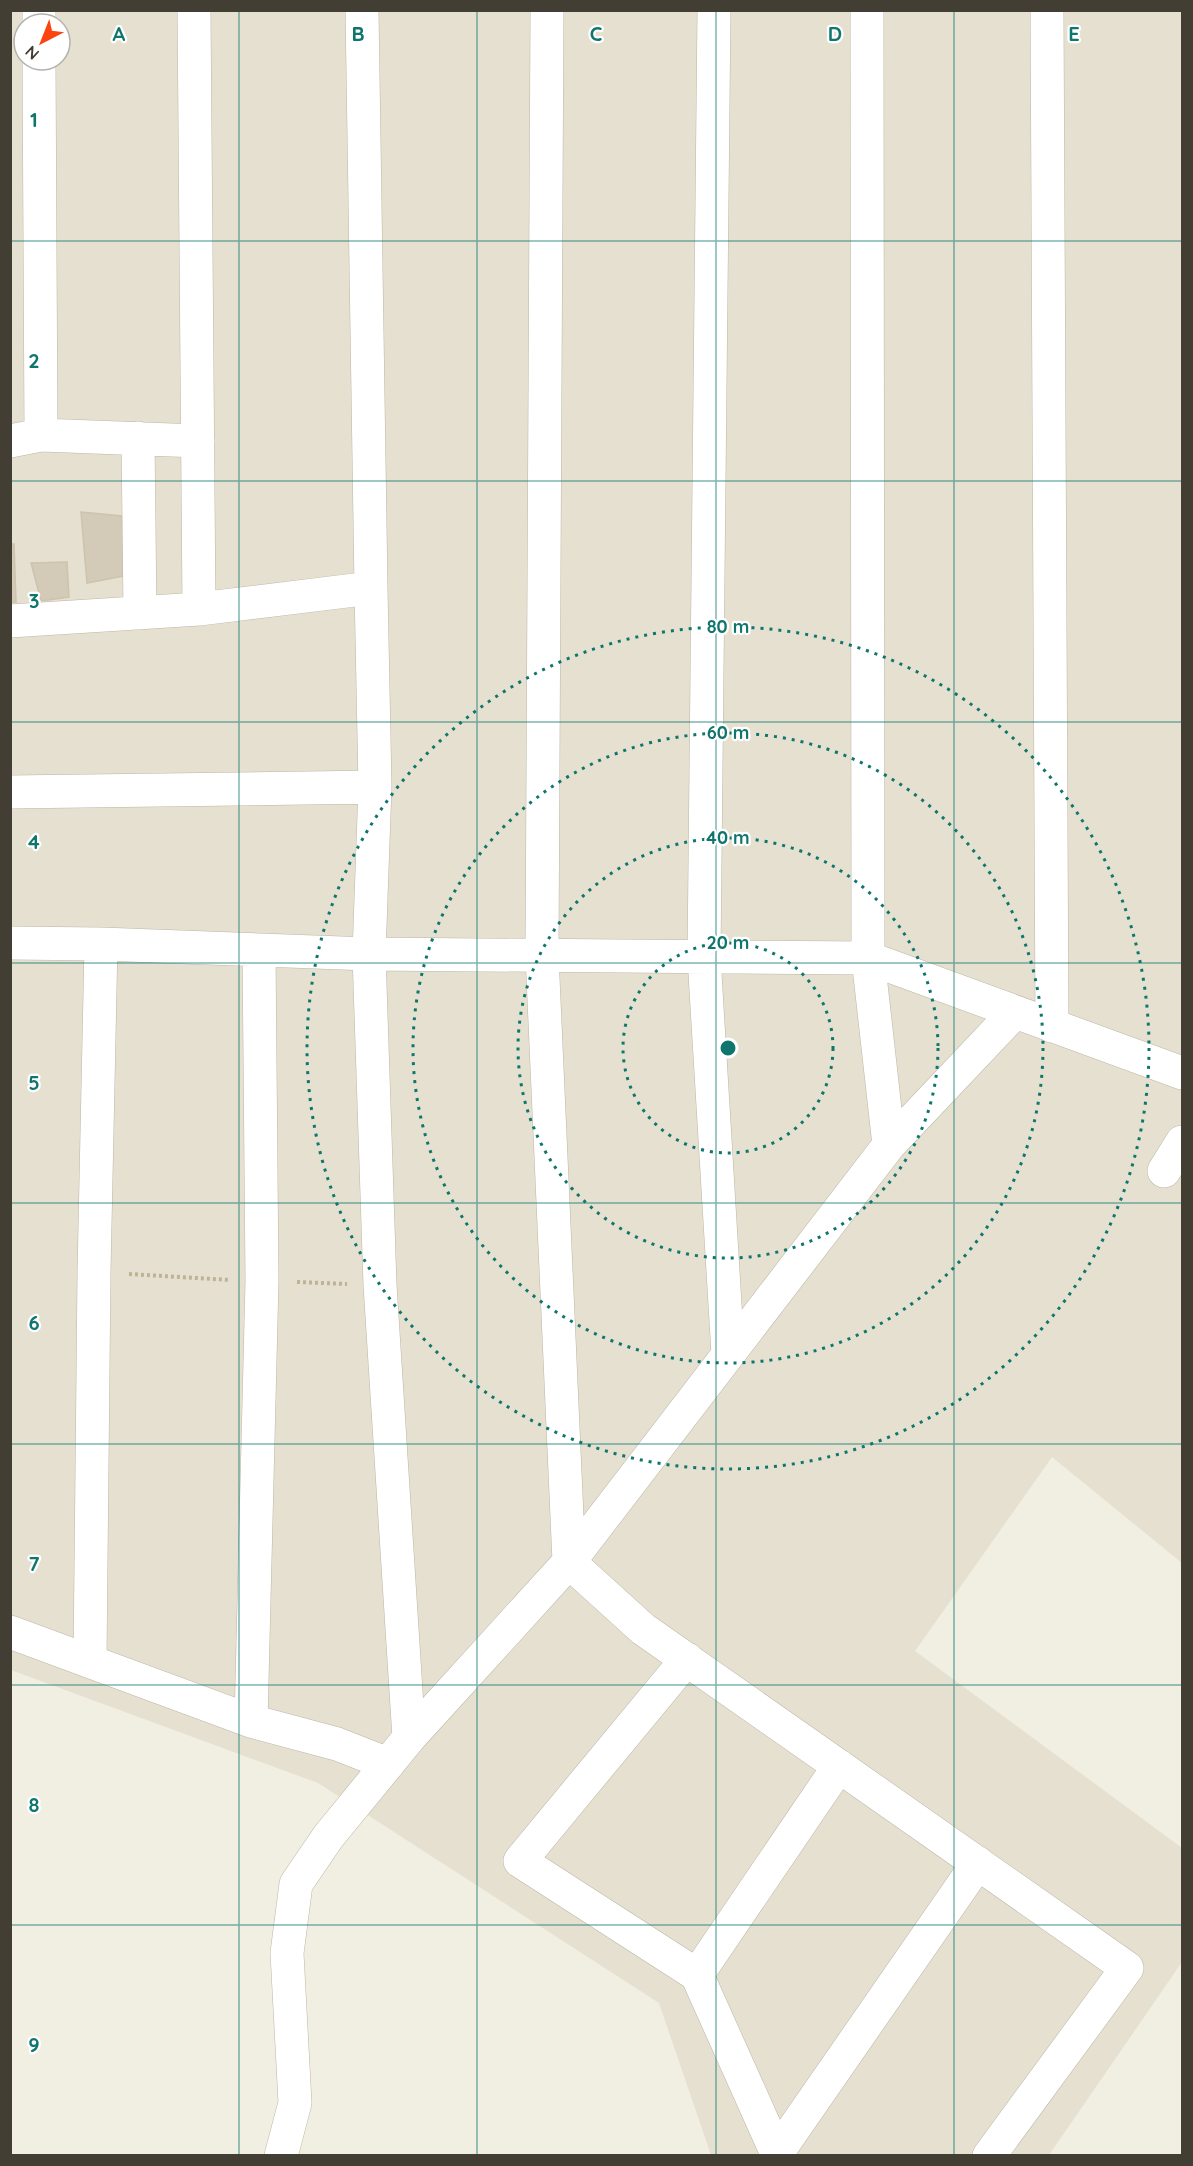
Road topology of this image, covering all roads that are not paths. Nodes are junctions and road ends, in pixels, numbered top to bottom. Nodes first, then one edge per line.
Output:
1 (194, 10) edge
2 (362, 10) edge
3 (548, 10) edge
4 (714, 10) edge
5 (867, 10) edge
6 (1047, 10) edge
7 (39, 72) edge
8 (26, 438) edge
9 (138, 438) junction
10 (198, 441) junction
11 (371, 588) junction
12 (199, 609) junction
13 (140, 613) junction
14 (10, 621) edge
15 (375, 787) junction
16 (10, 792) edge
17 (10, 943) edge
18 (101, 944) junction
19 (260, 951) junction
20 (369, 954) junction
21 (542, 956) junction
22 (704, 957) junction
23 (868, 958) junction
24 (1015, 1012) junction
25 (1052, 1026) junction
26 (1182, 1073) edge
27 (1182, 1142) edge
28 (889, 1145) junction
29 (1164, 1171) dead end
30 (728, 1354) junction
31 (569, 1562) junction
32 (10, 1632) edge
33 (687, 1659) junction
34 (90, 1661) junction
35 (251, 1720) junction
36 (410, 1738) junction
37 (388, 1764) junction
38 (839, 1766) junction
39 (978, 1863) junction
40 (697, 1975) junction
41 (777, 2154) edge
42 (281, 2156) edge
43 (989, 2156) edge

1 - 10 street
2 - 11 street
3 - 21 street
4 - 22 street
5 - 23 street
6 - 25 street
7 - 8 street
8 - 9 street
9 - 10 street
9 - 13 street
10 - 12 street
11 - 12 street
11 - 15 street
12 - 13 street
13 - 14 street
15 - 16 street
15 - 20 street
17 - 18 street
18 - 19 street
18 - 34 street
19 - 20 street
19 - 35 street
20 - 21 street
20 - 36 street
21 - 22 street
21 - 31 street
22 - 23 street
22 - 30 street
23 - 24 street
23 - 28 street
24 - 25 street
24 - 28 street
25 - 26 street
27 - 29 street
28 - 30 street
30 - 31 street
31 - 33 street
31 - 36 street
32 - 34 street
33 - 38 street
33 - 40 street
34 - 35 street
35 - 37 street
36 - 37 street
37 - 42 street
38 - 39 street
38 - 40 street
39 - 41 street
39 - 43 street
40 - 41 street

